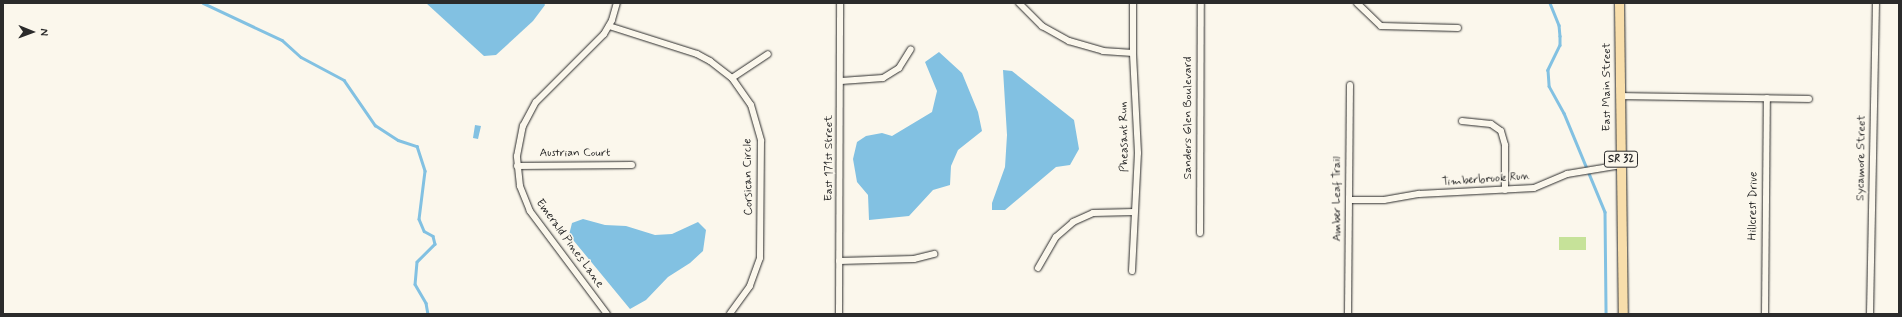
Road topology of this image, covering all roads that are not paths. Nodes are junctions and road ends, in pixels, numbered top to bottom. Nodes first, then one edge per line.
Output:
1 (617, 3) edge
2 (840, 3) edge
3 (1019, 3) edge
4 (1133, 3) edge
5 (1200, 3) edge
6 (1357, 3) edge
7 (1619, 3) edge
8 (1876, 3) edge
9 (609, 26) junction
10 (1458, 28) dead end
11 (911, 50) dead end
12 (768, 54) dead end
13 (1133, 54) junction
14 (732, 78) junction
15 (841, 81) junction
16 (1350, 85) dead end
17 (1620, 96) junction
18 (1766, 98) junction
19 (1809, 99) dead end
20 (1462, 121) dead end
21 (632, 165) dead end
22 (1621, 165) junction
23 (517, 166) junction
24 (1505, 190) junction
25 (1349, 200) junction
26 (1134, 212) junction
27 (1200, 233) dead end
28 (934, 254) dead end
29 (839, 260) junction
30 (1038, 268) dead end
31 (1132, 271) dead end
32 (607, 314) edge
33 (730, 314) edge
34 (840, 314) edge
35 (1348, 314) edge
36 (1623, 314) edge
37 (1765, 314) edge
38 (1870, 314) edge

1 - 9 street, Emerald Pines Lane
2 - 15 street, East 171st Street
3 - 13 street
4 - 13 street, Pheasant Run
5 - 27 street, Sanders Glen Boulevard
6 - 10 street
7 - 17 main road, East Main Street / SR 32
8 - 38 street, Sycamore Street
9 - 14 street, Corsican Circle
9 - 23 street, Emerald Pines Lane
11 - 15 street
12 - 14 street
13 - 26 street, Pheasant Run
14 - 33 street, Corsican Circle
15 - 29 street, East 171st Street
16 - 25 street, Amber Leaf Trail
17 - 18 street
17 - 22 main road, East Main Street / SR 32
18 - 19 street
18 - 37 street, Hillcrest Drive
20 - 24 street
21 - 23 street, Austrian Court
22 - 24 street, Timberbrook Run
22 - 36 main road, East Main Street / SR 32
23 - 32 street, Emerald Pines Lane
24 - 25 street, Timberbrook Run
25 - 35 street, Amber Leaf Trail
26 - 30 street
26 - 31 street, Pheasant Run
28 - 29 street
29 - 34 street, East 171st Street

